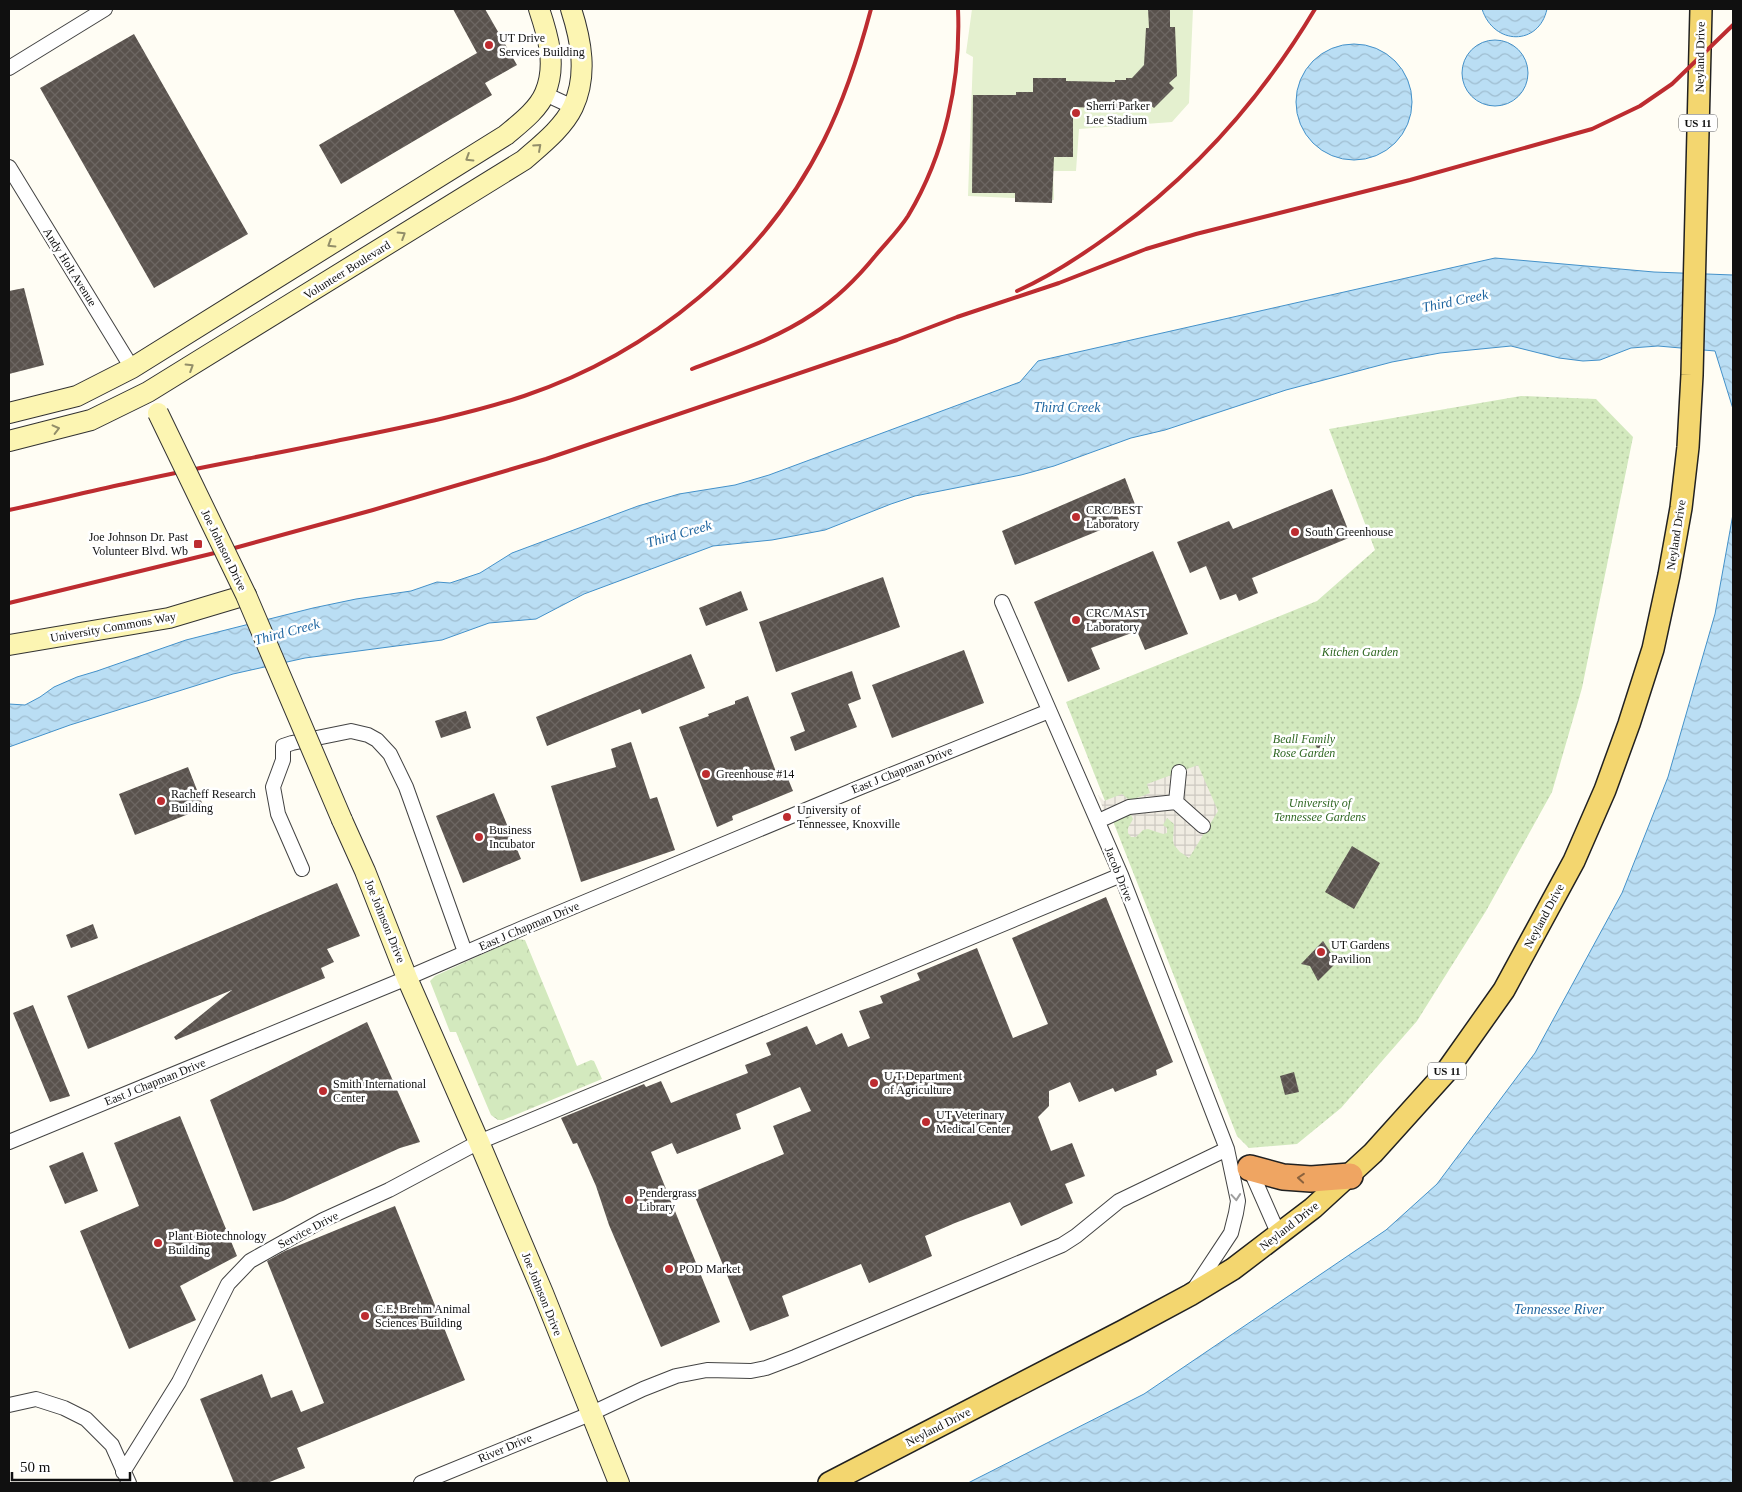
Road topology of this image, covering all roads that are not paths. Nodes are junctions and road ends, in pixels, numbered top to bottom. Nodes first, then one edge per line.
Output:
1 (106, 9) edge
2 (538, 9) edge
3 (571, 9) edge
4 (1701, 9) edge
5 (9, 68) edge
6 (545, 94) junction
7 (573, 107) junction
8 (9, 167) edge
9 (132, 368) junction
10 (148, 392) junction
11 (9, 413) edge
12 (9, 441) edge
13 (246, 595) junction
14 (1002, 602) dead end
15 (9, 645) edge
16 (1049, 710) junction
17 (1179, 772) dead end
18 (1176, 802) junction
19 (1105, 818) dead end
20 (1203, 826) dead end
21 (302, 869) dead end
22 (1121, 875) junction
23 (465, 952) junction
24 (407, 978) junction
25 (9, 1142) edge
26 (479, 1142) junction
27 (1227, 1149) junction
28 (1250, 1168) junction
29 (1350, 1176) junction
30 (1279, 1235) junction
31 (1190, 1295) junction
32 (9, 1404) edge
33 (590, 1414) junction
34 (126, 1478) edge
35 (421, 1483) edge
36 (619, 1483) edge
37 (829, 1483) edge

1 - 5 street
2 - 6 street
3 - 7 street, Volunteer Boulevard
4 - 29 main road, Neyland Drive / US 11
6 - 7 street
6 -> 9 street
10 -> 7 street, Volunteer Boulevard
8 - 9 street, Andy Holt Avenue
9 - 10 street, Joe Johnson Drive
9 - 11 street
12 -> 10 street, Volunteer Boulevard
10 - 13 street, Joe Johnson Drive, bridge
13 - 15 street, University Commons Way
13 - 24 street, Joe Johnson Drive, bridge
14 - 16 street, Jacob Drive
16 - 22 street, Jacob Drive
16 - 23 street, East J Chapman Drive
17 - 18 street
18 - 19 street
18 - 20 street
21 - 23 street
22 - 26 street, Service Drive
22 - 27 street, Jacob Drive
23 - 24 street, East J Chapman Drive
24 - 25 street, East J Chapman Drive
24 - 26 street, Joe Johnson Drive
26 - 33 street, Joe Johnson Drive
26 - 34 street, Service Drive
27 - 28 street, Jacob Drive
27 -> 31 street, Jacob Drive
27 - 33 street, River Drive
29 -> 28 highway
28 - 30 street, Jacob Drive
29 - 30 main road, Neyland Drive / US 11
30 - 31 main road, Neyland Drive / US 11
31 - 37 main road, Neyland Drive / US 11
32 - 34 street
33 - 35 street, River Drive
33 - 36 street, Joe Johnson Drive

